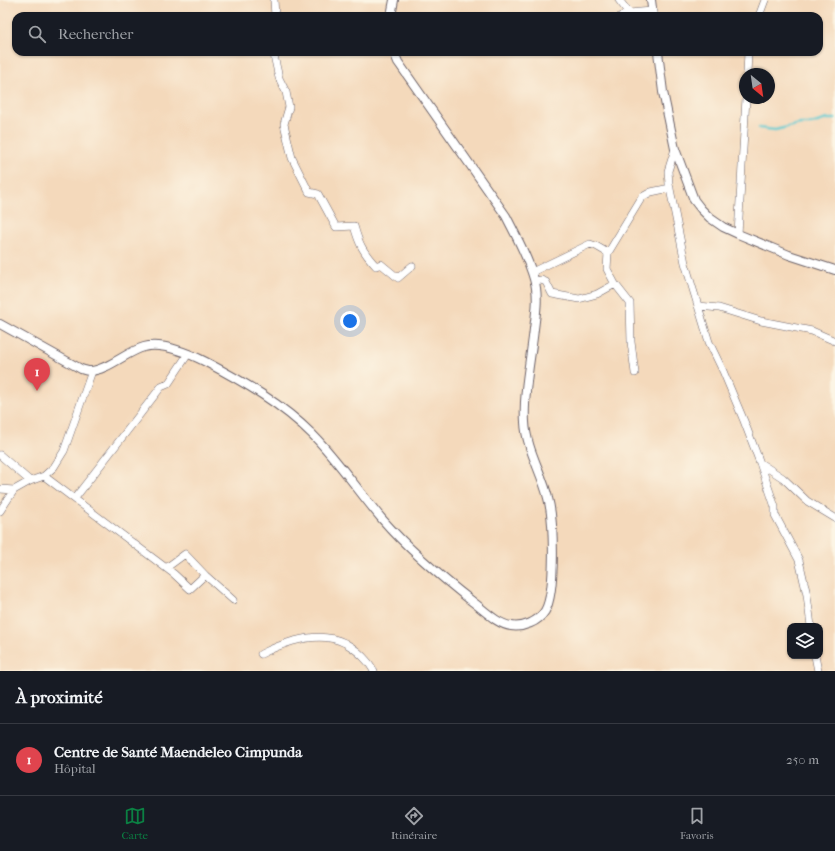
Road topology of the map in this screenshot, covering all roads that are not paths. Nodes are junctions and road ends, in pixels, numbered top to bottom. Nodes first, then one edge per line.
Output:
1 (274, 0) edge
2 (394, 0) edge
3 (619, 0) edge
4 (651, 0) edge
5 (765, 0) edge
6 (275, 12) edge
7 (392, 12) edge
8 (628, 12) edge
9 (653, 12) edge
10 (760, 12) edge
11 (274, 56) edge
12 (396, 56) edge
13 (659, 56) edge
14 (748, 56) edge
15 (747, 68) edge
16 (746, 104) edge
17 (675, 149) junction
18 (670, 188) junction
19 (738, 234) junction
20 (608, 253) junction
21 (412, 266) dead end
22 (835, 270) edge
23 (532, 272) junction
24 (535, 281) junction
25 (615, 284) junction
26 (699, 306) junction
27 (0, 324) edge
28 (835, 341) edge
29 (188, 354) junction
30 (92, 371) junction
31 (635, 373) dead end
32 (0, 456) edge
33 (760, 463) junction
34 (44, 476) junction
35 (30, 481) junction
36 (0, 489) edge
37 (14, 490) junction
38 (75, 498) junction
39 (0, 511) edge
40 (835, 518) edge
41 (166, 568) junction
42 (205, 575) junction
43 (234, 600) dead end
44 (810, 623) edge
45 (261, 654) dead end
46 (816, 659) edge
47 (374, 671) edge
48 (818, 671) edge

1 - 6 street
2 - 7 street
3 - 8 street
4 - 9 street
5 - 10 street
11 - 21 street
12 - 23 street
13 - 17 street
14 - 15 street
16 - 19 street
17 - 18 street
17 - 19 street
18 - 20 street
18 - 26 street
19 - 22 street
20 - 23 street
20 - 25 street
23 - 24 street
24 - 25 street
24 - 29 street
25 - 31 street
26 - 28 street
26 - 33 street
27 - 30 street
29 - 30 street
29 - 38 street
30 - 34 street
32 - 35 street
33 - 40 street
33 - 44 street
34 - 35 street
34 - 38 street
35 - 37 street
36 - 37 street
37 - 39 street
38 - 41 street
41 - 42 street
41 - 42 street
42 - 43 street
45 - 47 street
46 - 48 street

